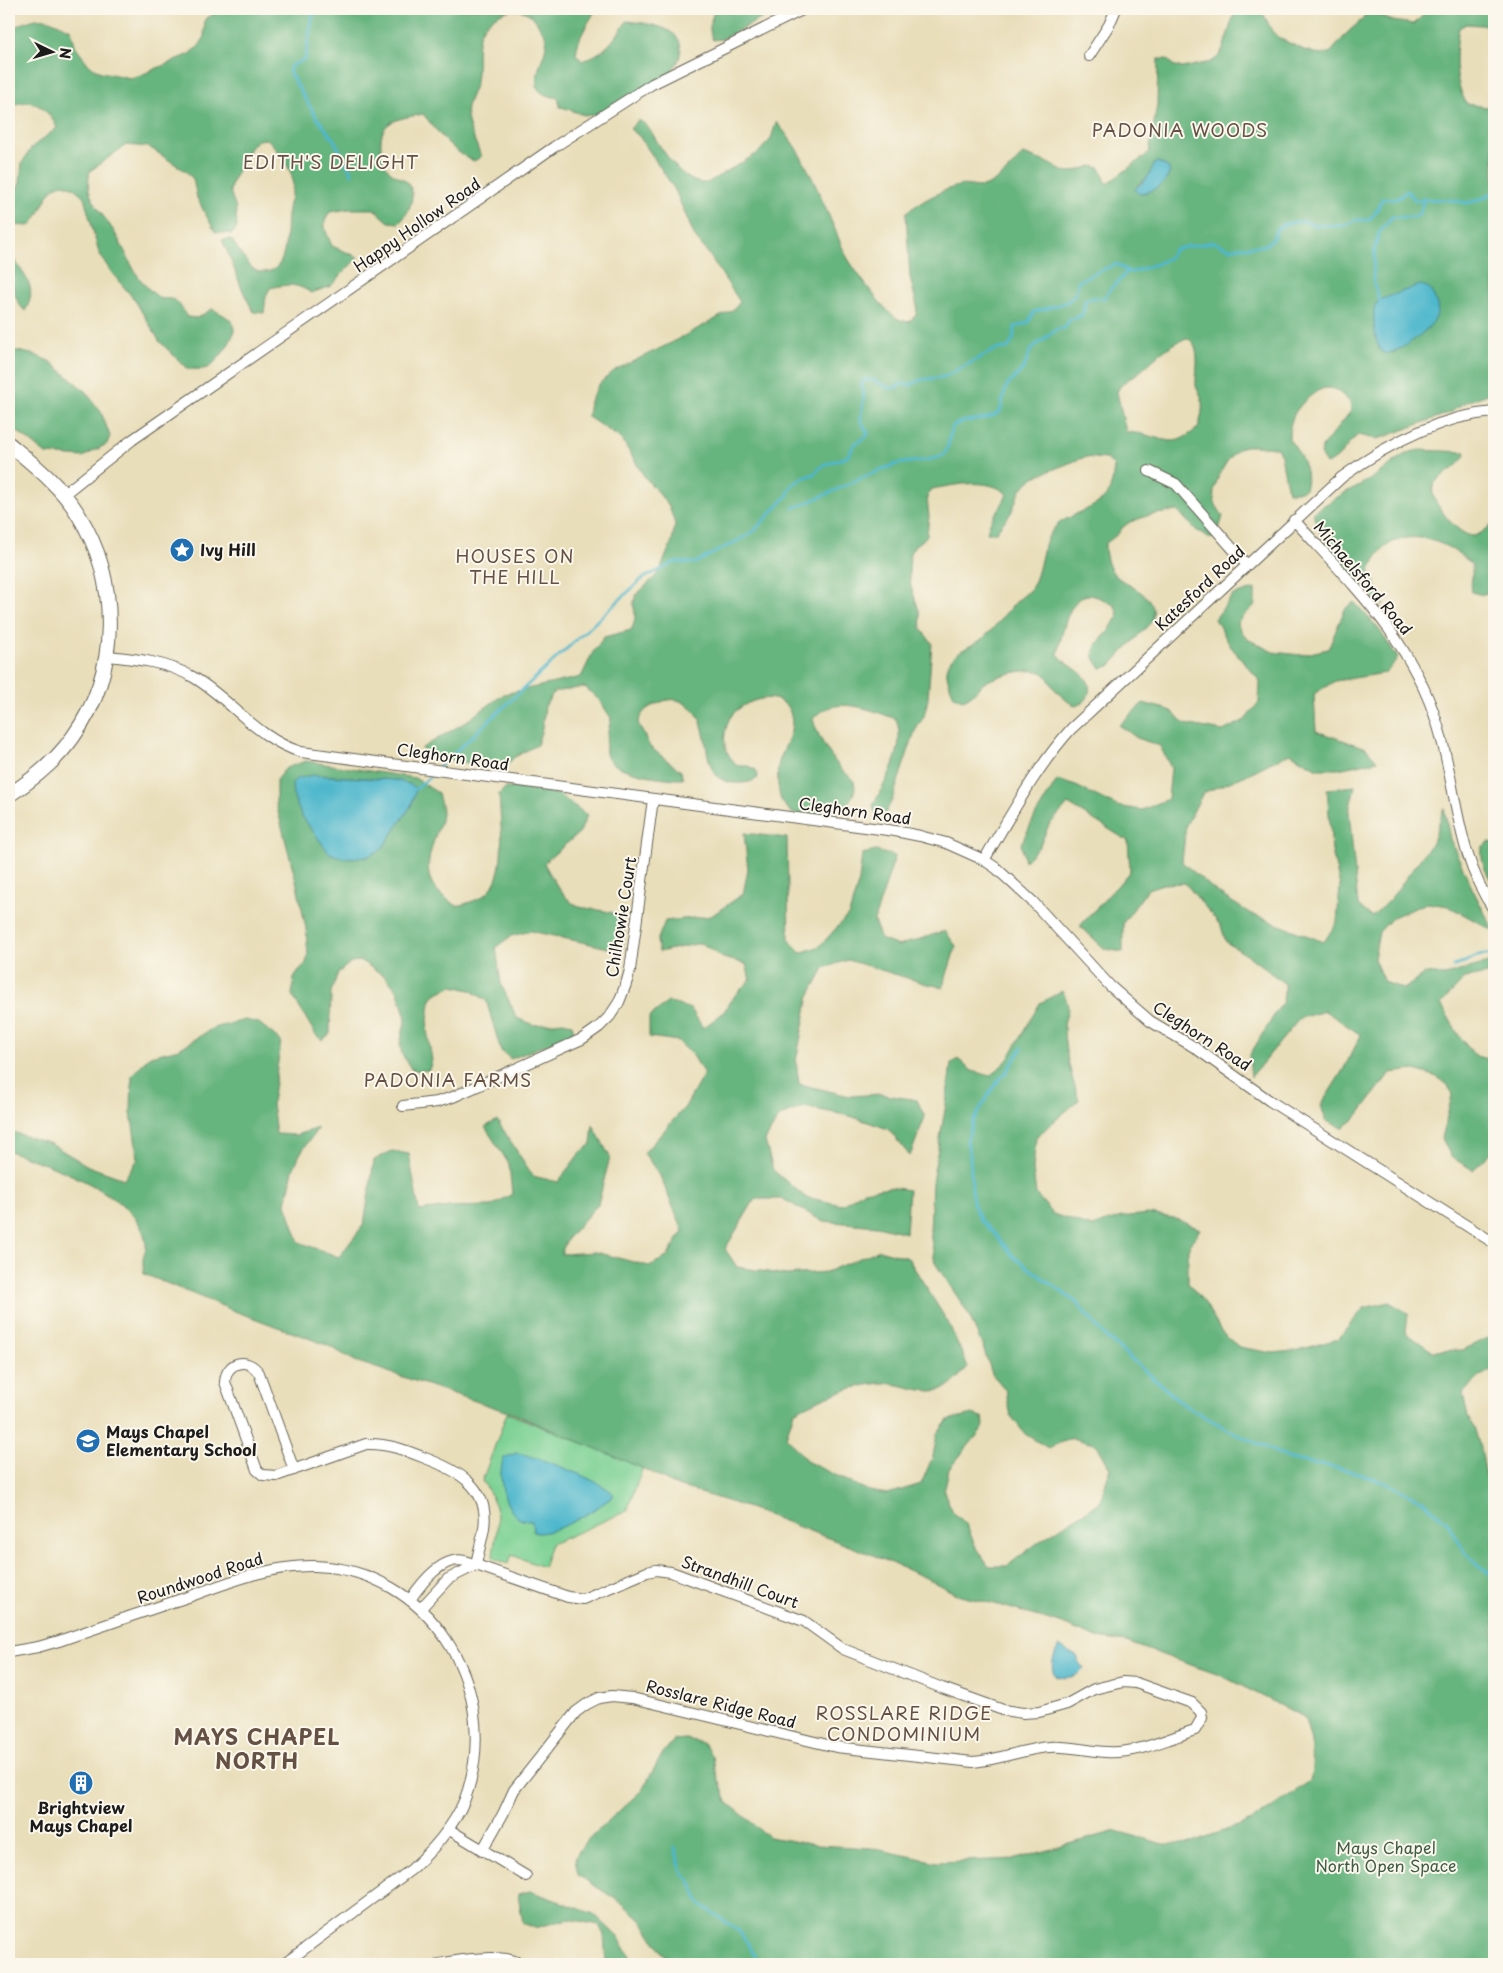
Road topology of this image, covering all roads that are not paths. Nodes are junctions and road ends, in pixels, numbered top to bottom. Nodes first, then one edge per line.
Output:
1 (804, 9) edge
2 (1116, 9) edge
3 (1089, 56) dead end
4 (1494, 412) edge
5 (9, 444) edge
6 (1149, 472) dead end
7 (64, 494) junction
8 (1294, 520) junction
9 (1247, 565) junction
10 (108, 656) junction
11 (9, 795) edge
12 (653, 799) junction
13 (984, 860) junction
14 (1494, 910) edge
15 (403, 1106) dead end
16 (1494, 1243) edge
17 (294, 1470) junction
18 (476, 1565) junction
19 (410, 1600) junction
20 (421, 1608) junction
21 (822, 1632) joint
22 (9, 1652) edge
23 (448, 1829) junction
24 (482, 1851) junction
25 (526, 1876) dead end
26 (450, 1963) edge
27 (284, 1964) edge
28 (439, 1964) edge
29 (520, 1964) edge

1 - 7 street, Happy Hollow Road
2 - 3 street
4 - 8 street, Katesford Road
5 - 7 main road
6 - 9 street
7 - 10 main road
8 - 9 street, Katesford Road
8 - 14 street, Michaelsford Road
9 - 13 street, Katesford Road
10 - 11 main road
10 - 12 street, Cleghorn Road
12 - 13 street, Cleghorn Road
12 - 15 street, Chilhowie Court
13 - 16 street, Cleghorn Road
17 - 17 street
17 - 18 street
18 - 19 street, Strandhill Court
18 - 20 street
18 - 21 street, Strandhill Court
19 - 20 street, Roundwood Road
19 - 22 street, Roundwood Road
20 - 23 street, Roundwood Road
21 - 24 street, Rosslare Ridge Road
23 - 24 street
23 - 27 street, Roundwood Road
24 - 25 street
26 - 28 street
26 - 29 street

